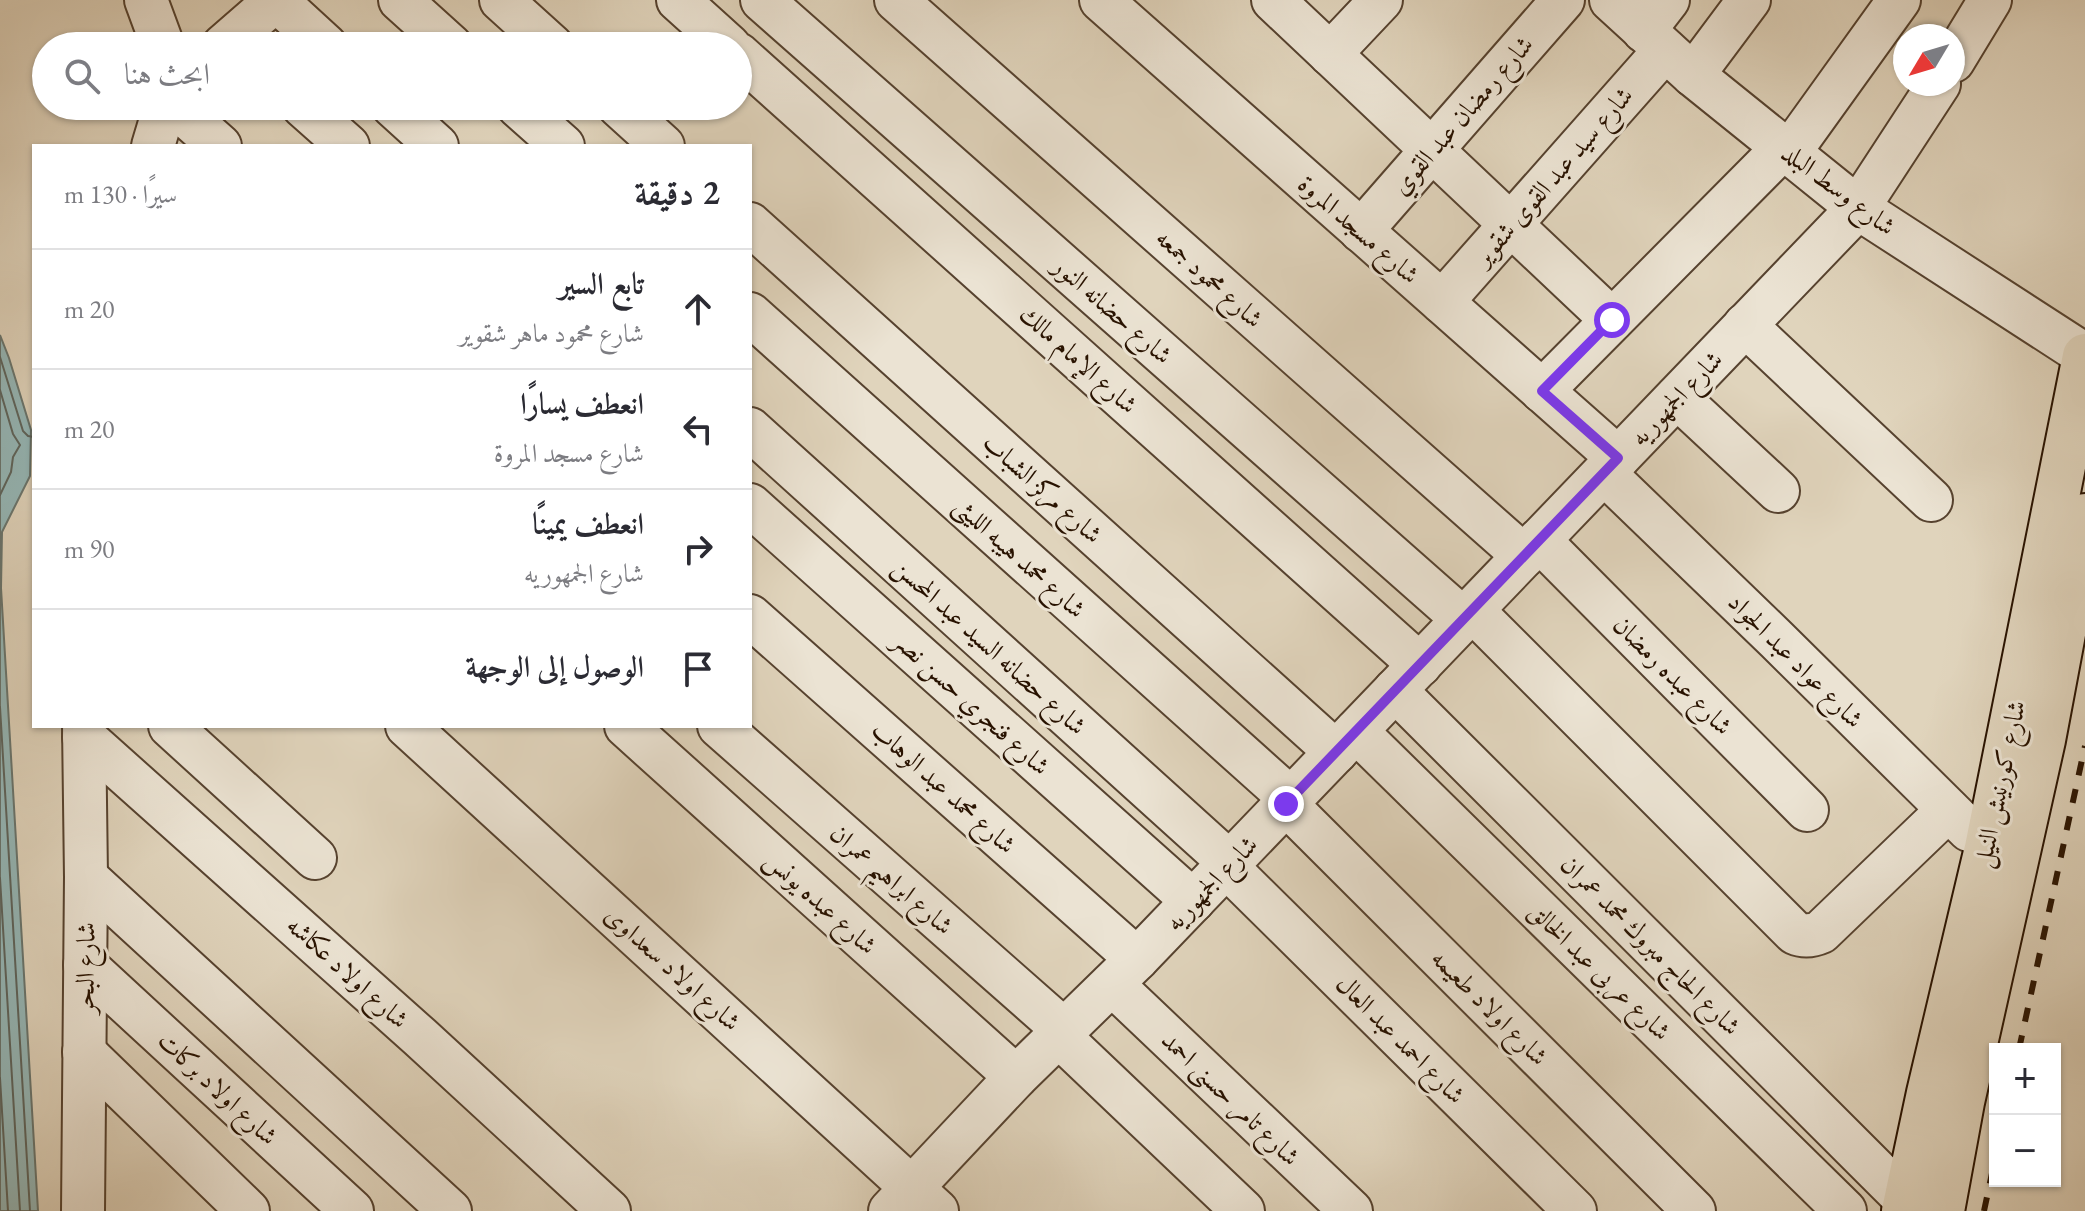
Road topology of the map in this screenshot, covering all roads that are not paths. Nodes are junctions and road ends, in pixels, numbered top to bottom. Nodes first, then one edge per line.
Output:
1 (146, 0) edge
2 (276, 0) edge
3 (400, 0) edge
4 (501, 0) edge
5 (678, 0) edge
6 (762, 0) edge
7 (896, 0) edge
8 (1273, 0) edge
9 (1381, 0) edge
10 (1563, 0) edge
11 (1611, 0) edge
12 (1749, 0) edge
13 (1899, 0) edge
14 (1990, 0) edge
15 (1124, 7) edge
16 (159, 32) edge
17 (243, 32) edge
18 (311, 32) edge
19 (435, 32) edge
20 (536, 32) edge
21 (713, 32) edge
22 (1667, 39) edge
23 (1965, 41) edge
24 (1330, 54) junction
25 (752, 67) edge
26 (1931, 96) edge
27 (161, 120) edge
28 (191, 120) edge
29 (319, 120) edge
30 (408, 120) edge
31 (534, 120) edge
32 (634, 120) edge
33 (154, 144) edge
34 (218, 144) edge
35 (346, 144) edge
36 (435, 144) edge
37 (561, 144) edge
38 (661, 144) edge
39 (1432, 150) junction
40 (1786, 151) junction
41 (1858, 208) junction
42 (1511, 224) junction
43 (752, 226) edge
44 (1361, 231) junction
45 (1442, 302) junction
46 (752, 316) edge
47 (1612, 320) junction
48 (1745, 325) junction
49 (2085, 356) edge
50 (1542, 391) junction
51 (1677, 397) junction
52 (752, 431) edge
53 (1611, 466) junction
54 (1778, 491) dead end
55 (1931, 500) dead end
56 (752, 507) edge
57 (2085, 516) edge
58 (1532, 548) junction
59 (1468, 615) junction
60 (752, 618) edge
61 (1408, 677) junction
62 (172, 728) edge
63 (409, 728) edge
64 (628, 728) edge
65 (721, 728) edge
66 (84, 731) edge
67 (1346, 741) junction
68 (1288, 802) junction
69 (1807, 810) dead end
70 (1948, 810) junction
71 (1987, 848) junction
72 (315, 858) dead end
73 (1228, 864) junction
74 (86, 877) junction
75 (1193, 901) junction
76 (85, 965) junction
77 (1124, 972) junction
78 (1062, 1034) junction
79 (84, 1052) junction
80 (1016, 1077) junction
81 (913, 1203) edge
82 (1917, 1207) edge
83 (83, 1211) edge
84 (248, 1211) edge
85 (352, 1211) edge
86 (450, 1211) edge
87 (609, 1211) edge
88 (1243, 1211) edge
89 (1351, 1211) edge
90 (1575, 1211) edge
91 (1694, 1211) edge
92 (1845, 1211) edge

1 - 16 street
2 - 17 street
2 - 18 street
3 - 19 street
4 - 20 street
5 - 21 street
6 - 59 street, شارع حضانه النور
7 - 58 street, شارع محمود جمعه
8 - 24 street
9 - 24 street
10 - 39 street, شارع رمضان عبد القوي
11 - 22 street, شارع وسط البلد
12 - 22 street, شارع سيد عبد القوى شقوير
13 - 40 street
14 - 23 street
15 - 44 street, شارع مسجد المروة
22 - 40 street, شارع وسط البلد
22 - 42 street, شارع سيد عبد القوى شقوير
24 - 39 street
25 - 61 street, شارع الإمام مالك
26 - 41 street, شارع الجمهوريه
27 - 33 street
28 - 34 street
29 - 35 street
30 - 36 street
31 - 37 street
32 - 38 street
39 - 42 street
39 - 44 street, شارع رمضان عبد القوي
40 - 41 street, شارع وسط البلد
40 - 47 street
41 - 48 street, شارع الجمهوريه
41 - 49 street, شارع وسط البلد
42 - 45 street, شارع سيد عبد القوى شقوير
42 - 47 street
43 - 67 street, شارع مركز الشباب
44 - 45 street, شارع مسجد المروة
45 - 50 street, شارع مسجد المروة
46 - 68 street, شارع محمد هيبه الليثى
47 - 50 street
48 - 51 street, شارع الجمهوريه
48 - 55 street
49 - 71 main road, شارع كورنيش النيل
50 - 53 street, شارع مسجد المروة
51 - 53 street, شارع الجمهوريه
51 - 54 street
52 - 73 street, شارع حضانه السيد عبد المحسن
53 - 58 street, شارع الجمهوريه
53 - 70 street, شارع عواد عبد الجواد
56 - 75 street, شارع فنجري حسن نصر
57 - 82 main road, شارع كورنيش النيل
58 - 59 street, شارع الجمهوريه
58 - 69 street, شارع عبده رمضان
59 - 61 street, شارع الجمهوريه
59 - 70 street, شارع حضانه النور
60 - 77 street, شارع محمد عبد الوهاب
61 - 67 street, شارع الجمهوريه
61 - 82 street, شارع الحاج مبروك محمد عمران
62 - 72 street
63 - 81 street, شارع اولاد سعداوى
64 - 80 street, شارع عبده يونس
65 - 78 street, شارع ابراهيم عمران
66 - 74 street, شارع البحر
66 - 87 street, شارع اولاد عكاشه
67 - 68 street, شارع الجمهوريه
67 - 92 street, شارع عربى عبد الخالق
68 - 73 street, شارع الجمهوريه
68 - 91 street, شارع اولاد طعيمه
70 - 71 street, شارع عواد عبد الجواد
71 - 82 main road, شارع كورنيش النيل
73 - 75 street, شارع الجمهوريه
73 - 90 street, شارع احمد عبد العال
74 - 76 street, شارع البحر
74 - 86 street
75 - 77 street, شارع الجمهوريه
76 - 79 street, شارع البحر
76 - 85 street, شارع اولاد بركات
77 - 78 street, شارع الجمهوريه
77 - 89 street, شارع تامر حسنى احمد
78 - 80 street, شارع الجمهوريه
78 - 88 street, شارع ابراهيم عمران
79 - 83 street, شارع البحر
79 - 84 street
80 - 81 street, شارع الجمهوريه

